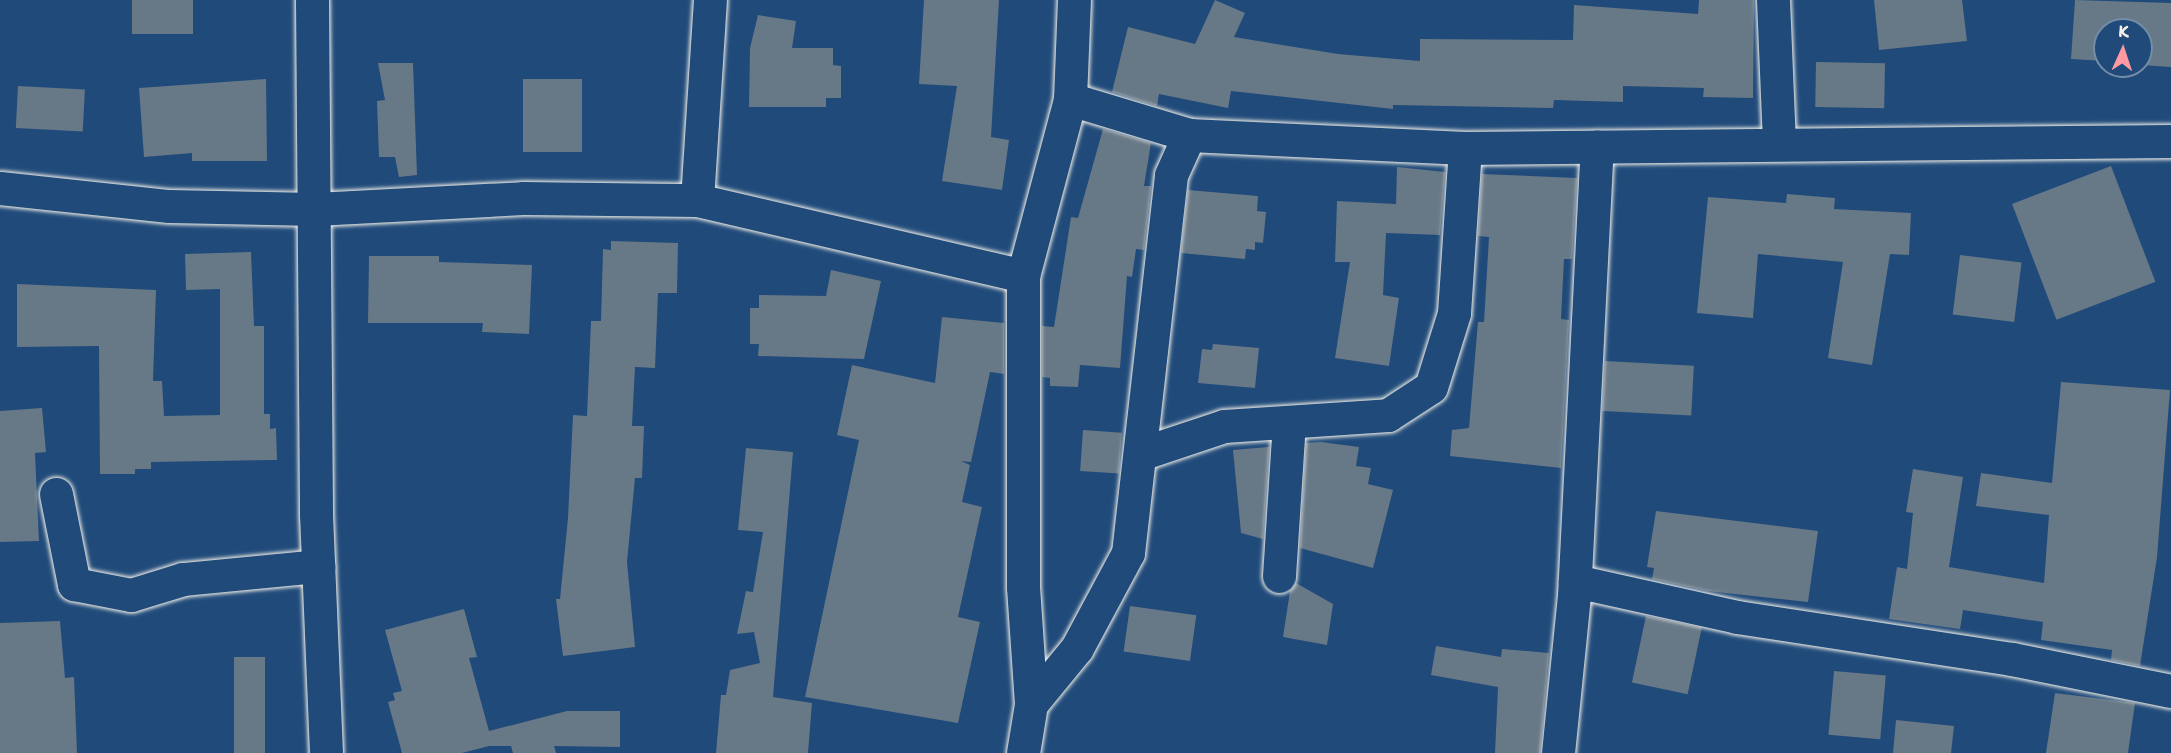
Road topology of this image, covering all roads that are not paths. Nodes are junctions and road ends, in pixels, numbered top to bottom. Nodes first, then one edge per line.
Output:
1 (312, 0) edge
2 (710, 0) edge
3 (1074, 0) edge
4 (1773, 0) edge
5 (1070, 99) junction
6 (1189, 135) junction
7 (2171, 141) edge
8 (1779, 142) junction
9 (1597, 147) junction
10 (1465, 148) junction
11 (0, 188) edge
12 (697, 200) junction
13 (315, 209) junction
14 (1023, 276) junction
15 (1289, 422) junction
16 (1140, 454) junction
17 (56, 494) dead end
18 (318, 566) junction
19 (1280, 576) dead end
20 (1575, 581) junction
21 (2171, 691) edge
22 (1031, 704) junction
23 (326, 753) edge
24 (1023, 753) edge
25 (1557, 753) edge

1 - 13 street
2 - 12 street
3 - 5 street
4 - 8 street
5 - 6 street
5 - 14 street
6 - 10 street
6 - 16 street
7 - 8 street
8 - 9 street
9 - 10 street
9 - 20 street
10 - 15 street
11 - 13 street
12 - 13 street
12 - 14 street
13 - 18 street
14 - 22 street
15 - 16 street
15 - 19 street
16 - 22 street
17 - 18 street
18 - 23 street
20 - 21 street
20 - 25 street
22 - 24 street

